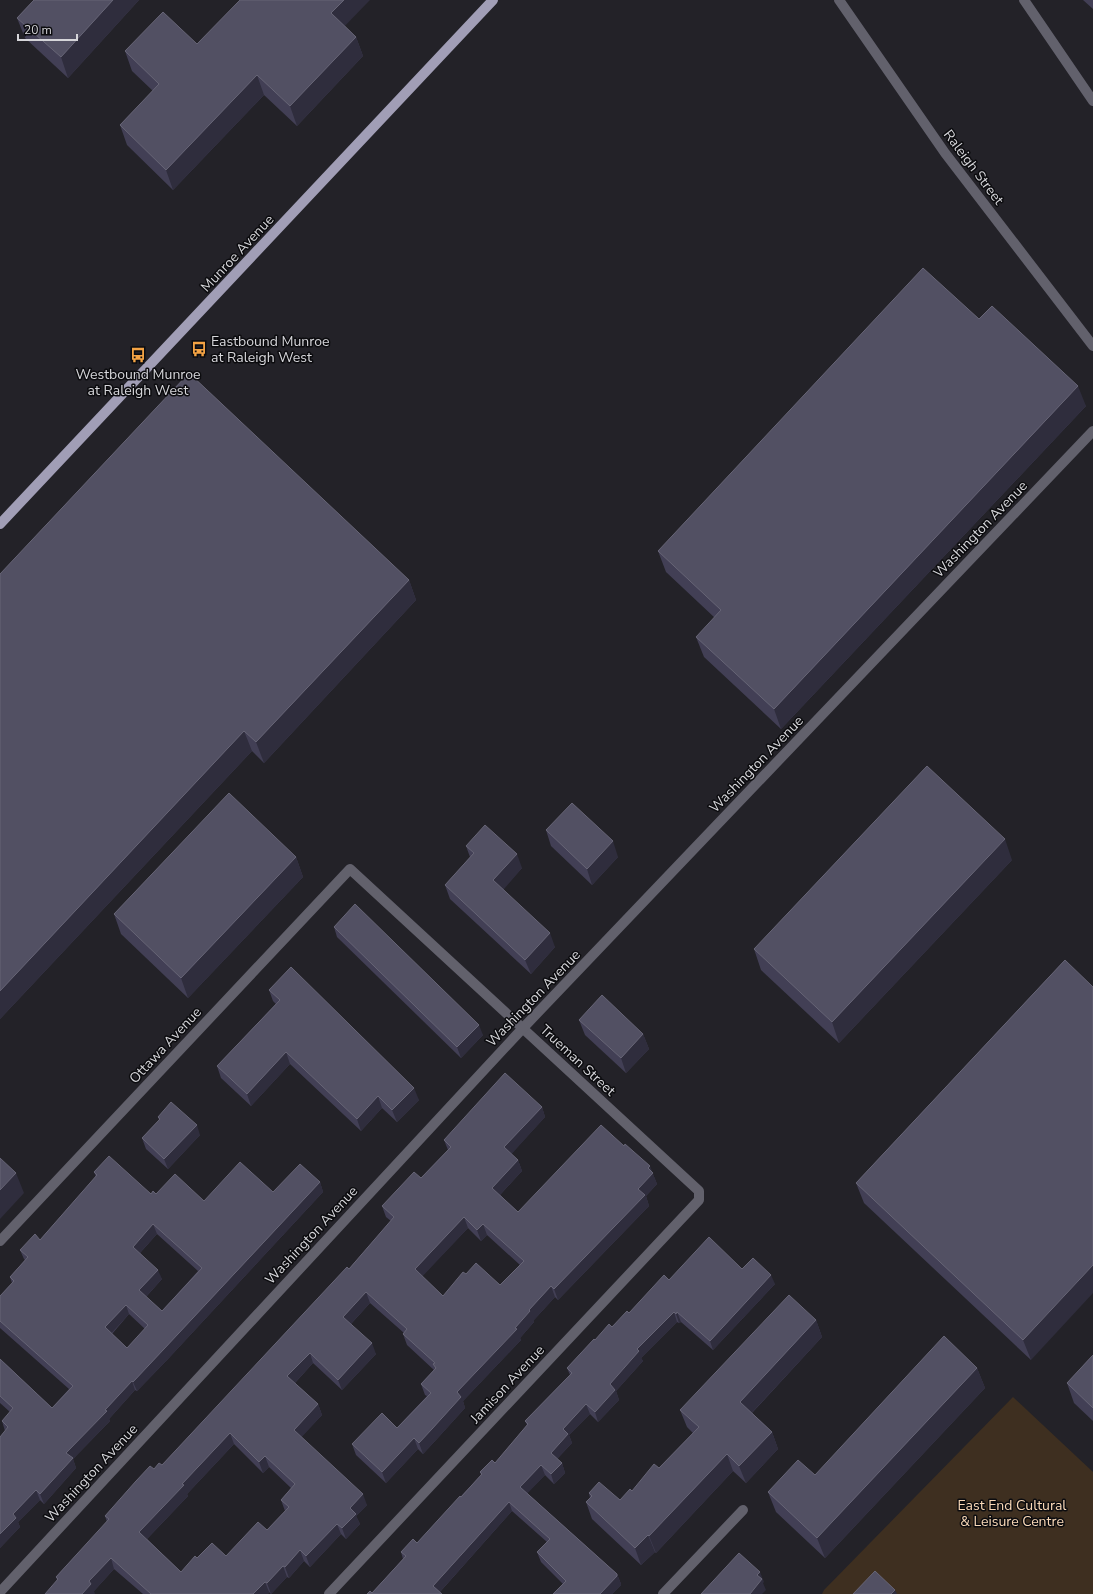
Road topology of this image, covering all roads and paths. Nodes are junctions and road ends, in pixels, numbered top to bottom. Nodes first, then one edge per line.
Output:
1 (493, 0) edge
2 (839, 0) edge
3 (1024, 0) edge
4 (1093, 101) edge
5 (1093, 346) edge
6 (1093, 430) edge
7 (0, 524) edge
8 (350, 869) joint
9 (523, 1028) junction
10 (698, 1191) joint
11 (0, 1241) edge
12 (742, 1510) dead end
13 (0, 1592) edge
14 (329, 1594) edge
15 (663, 1594) edge

1 - 7 main road, Munroe Avenue
2 - 5 street, Raleigh Street
3 - 4 street
6 - 9 street, Washington Avenue
8 - 9 street, Trueman Street
8 - 11 street, Ottawa Avenue
9 - 10 street, Trueman Street
9 - 13 street, Washington Avenue
10 - 14 street, Jamison Avenue
12 - 15 street

